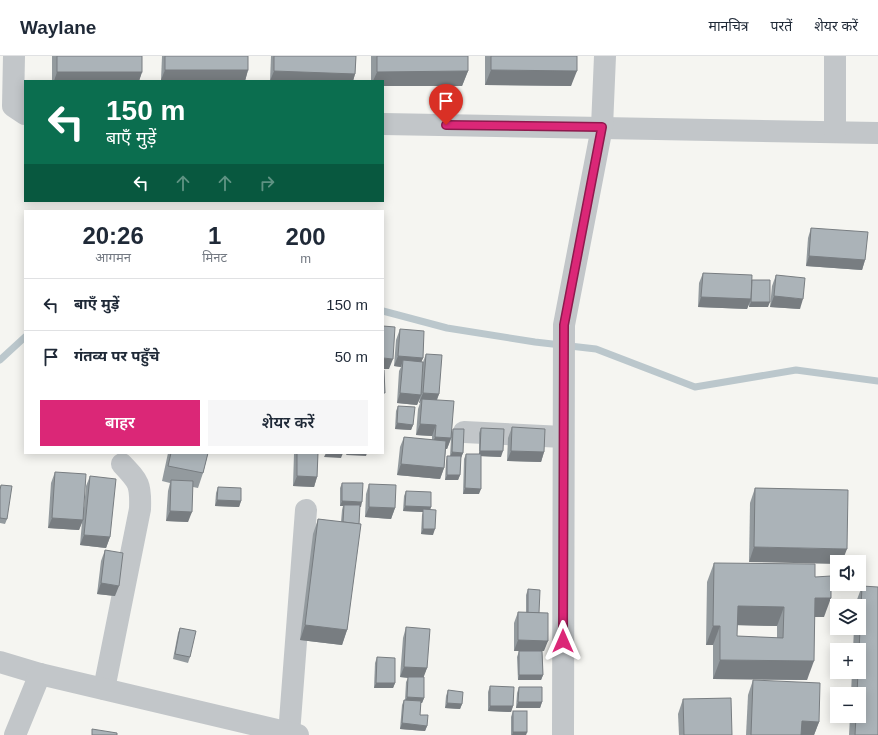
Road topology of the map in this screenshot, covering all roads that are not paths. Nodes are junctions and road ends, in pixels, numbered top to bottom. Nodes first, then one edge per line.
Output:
1 (14, 56) edge
2 (605, 56) edge
3 (836, 56) edge
4 (12, 106) edge
5 (384, 124) edge
6 (602, 127) junction
7 (835, 132) junction
8 (878, 133) edge
9 (464, 432) edge
10 (563, 437) junction
11 (122, 464) dead end
12 (306, 510) dead end
13 (0, 662) edge
14 (40, 674) junction
15 (104, 690) junction
16 (250, 730) edge
17 (294, 734) edge
18 (15, 735) edge
19 (563, 735) edge

1 - 4 street
2 - 6 street
3 - 7 street
5 - 6 street
6 - 7 street
6 - 10 street
7 - 8 street
9 - 10 street
10 - 19 street
11 - 15 street
12 - 17 street
13 - 14 street
14 - 15 street
14 - 18 street
15 - 16 street
16 - 17 street

